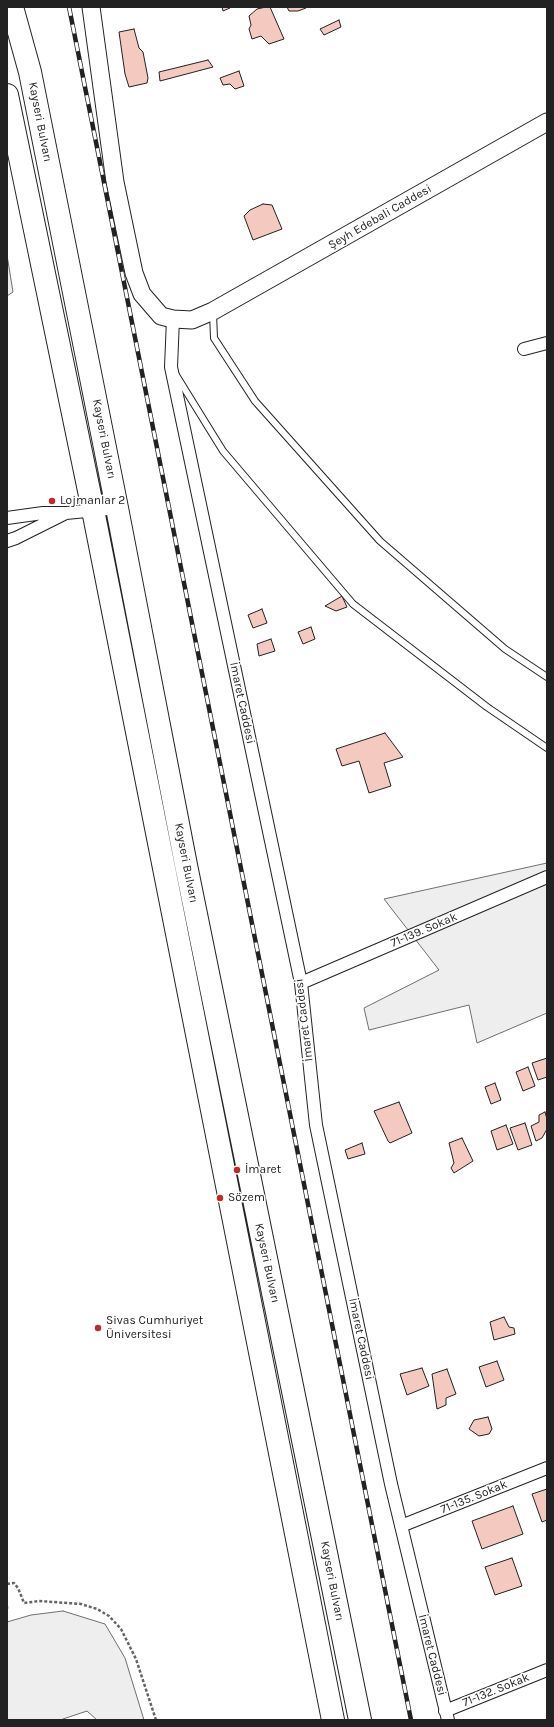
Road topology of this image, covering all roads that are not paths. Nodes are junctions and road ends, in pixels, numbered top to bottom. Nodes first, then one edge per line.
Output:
1 (12, 7) edge
2 (91, 7) edge
3 (7, 95) edge
4 (547, 122) edge
5 (213, 311) junction
6 (173, 319) junction
7 (547, 343) edge
8 (524, 349) dead end
9 (171, 367) junction
10 (117, 508) junction
11 (93, 510) junction
12 (66, 513) junction
13 (7, 518) edge
14 (7, 541) edge
15 (547, 677) edge
16 (547, 748) edge
17 (547, 877) edge
18 (301, 983) junction
19 (547, 1468) edge
20 (401, 1526) junction
21 (547, 1670) edge
22 (447, 1715) edge
23 (333, 1720) edge
24 (360, 1720) edge

1 - 10 highway, Kayseri Bulvarı
2 - 6 street
3 - 11 highway, Kayseri Bulvarı
4 - 5 street, Şeyh Edebali Caddesi
5 - 6 street, Şeyh Edebali Caddesi
5 - 15 lane
6 - 9 street, İmaret Caddesi
7 - 8 street
9 - 16 lane
9 - 18 street, İmaret Caddesi
10 - 11 street
10 - 24 highway, Kayseri Bulvarı
11 - 12 street
11 - 23 highway, Kayseri Bulvarı
12 - 13 street
12 - 14 street
17 - 18 street, 71-139. Sokak
18 - 20 street, İmaret Caddesi
19 - 20 street, 71-135. Sokak
20 - 22 street, İmaret Caddesi
21 - 22 street, 71-132. Sokak

